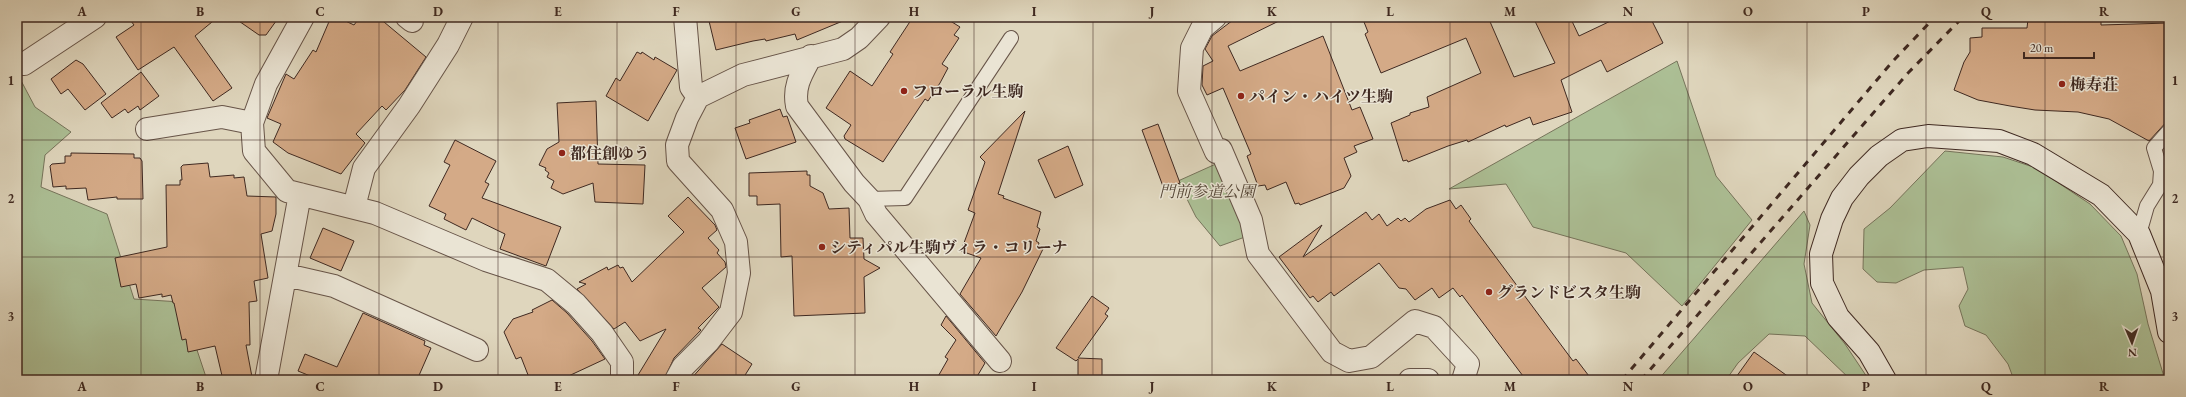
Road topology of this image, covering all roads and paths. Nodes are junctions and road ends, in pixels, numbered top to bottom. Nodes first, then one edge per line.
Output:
1 (95, 17) edge
2 (304, 17) edge
3 (462, 17) edge
4 (685, 17) edge
5 (879, 17) edge
6 (1215, 17) edge
7 (1011, 38) dead end
8 (811, 56) junction
9 (24, 64) dead end
10 (698, 97) junction
11 (252, 123) junction
12 (146, 129) dead end
13 (2169, 131) edge
14 (300, 194) junction
15 (869, 199) junction
16 (354, 207) junction
17 (2139, 234) junction
18 (286, 275) junction
19 (2169, 332) edge
20 (477, 350) dead end
21 (1000, 361) dead end
22 (266, 380) edge
23 (622, 380) edge
24 (676, 380) edge
25 (1410, 380) edge
26 (1428, 380) edge
27 (1463, 380) edge
28 (1885, 380) edge

1 - 9 street
2 - 11 street
3 - 16 street
4 - 10 street
5 - 8 street
6 - 27 street
7 - 15 lane
8 - 10 street
8 - 15 street
10 - 24 street
11 - 12 street
11 - 14 street
13 - 17 lane
14 - 16 street
14 - 18 street
15 - 21 street
16 - 23 street
17 - 19 street
17 - 28 street
18 - 20 street
18 - 22 street
25 - 26 street

